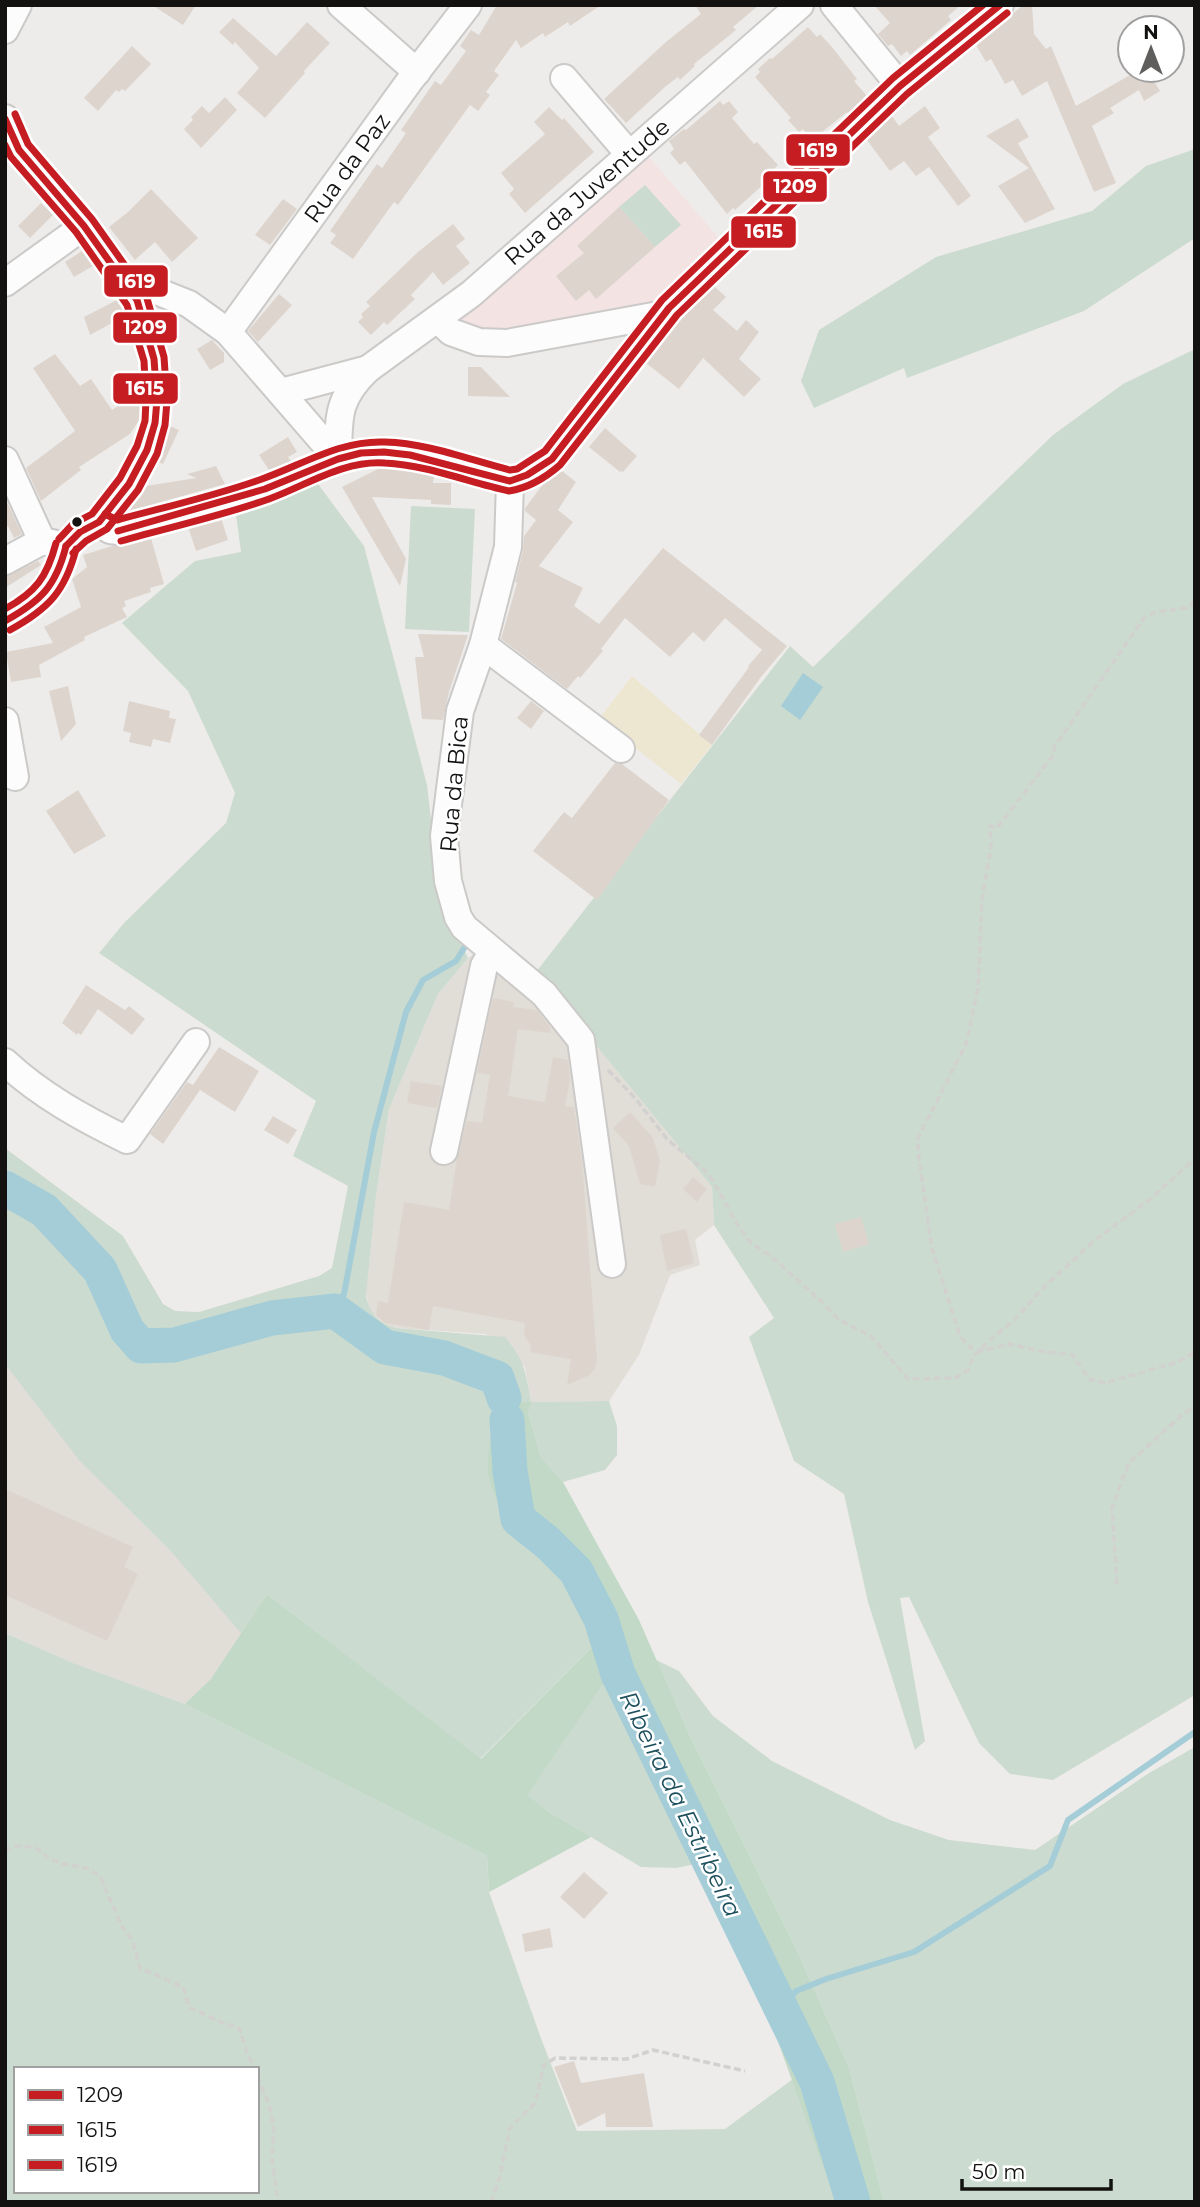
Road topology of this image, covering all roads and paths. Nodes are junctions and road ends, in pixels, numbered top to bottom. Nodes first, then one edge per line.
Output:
1 (18, 5) edge
2 (341, 5) edge
3 (468, 5) edge
4 (800, 5) edge
5 (834, 5) edge
6 (1000, 5) edge
7 (5, 30) edge
8 (416, 72) junction
9 (564, 78) dead end
10 (900, 86) junction
11 (5, 118) edge
12 (12, 147) edge
13 (629, 154) junction
14 (85, 226) junction
15 (121, 277) junction
16 (5, 282) edge
17 (664, 314) junction
18 (437, 319) junction
19 (228, 332) junction
20 (368, 369) junction
21 (281, 393) junction
22 (338, 459) junction
23 (5, 460) edge
24 (510, 481) junction
25 (108, 527) junction
26 (54, 544) junction
27 (5, 561) edge
28 (1195, 601) edge
29 (5, 621) edge
30 (483, 645) junction
31 (5, 721) edge
32 (621, 749) dead end
33 (15, 777) dead end
34 (492, 952) junction
35 (196, 1042) dead end
36 (5, 1062) edge
37 (608, 1069) dead end
38 (444, 1151) dead end
39 (1195, 1157) edge
40 (612, 1264) dead end
41 (980, 1351) junction
42 (1195, 1352) edge
43 (1195, 1406) edge
44 (1117, 1584) dead end
45 (5, 1851) edge
46 (254, 2067) edge
47 (746, 2071) dead end
48 (259, 2082) edge
49 (278, 2202) edge
50 (491, 2202) edge

1 - 7 street
2 - 8 street
3 - 8 street, Rua da Paz
4 - 13 street, Rua da Juventude
5 - 10 street
6 - 10 street
8 - 19 street, Rua da Paz
9 - 13 street
10 - 17 street
11 - 12 street
12 - 14 street
13 - 18 street, Rua da Juventude
14 - 15 street
14 - 16 street
15 - 19 street
15 - 25 street
17 - 18 street
17 - 24 street
18 - 20 street, Rua da Juventude
19 - 21 street
20 - 21 street
20 - 22 street
21 - 22 street
22 - 24 street
22 - 25 street
23 - 26 street
24 - 30 street, Rua da Bica
25 - 26 street
26 - 27 street
26 - 29 street
28 - 41 path
30 - 32 street
30 - 34 street, Rua da Bica
31 - 33 street
34 - 38 street
34 - 40 street, Rua da Bica
35 - 36 street
37 - 41 path
39 - 41 path
41 - 42 path
43 - 44 path
45 - 46 path
47 - 50 path
48 - 49 path

